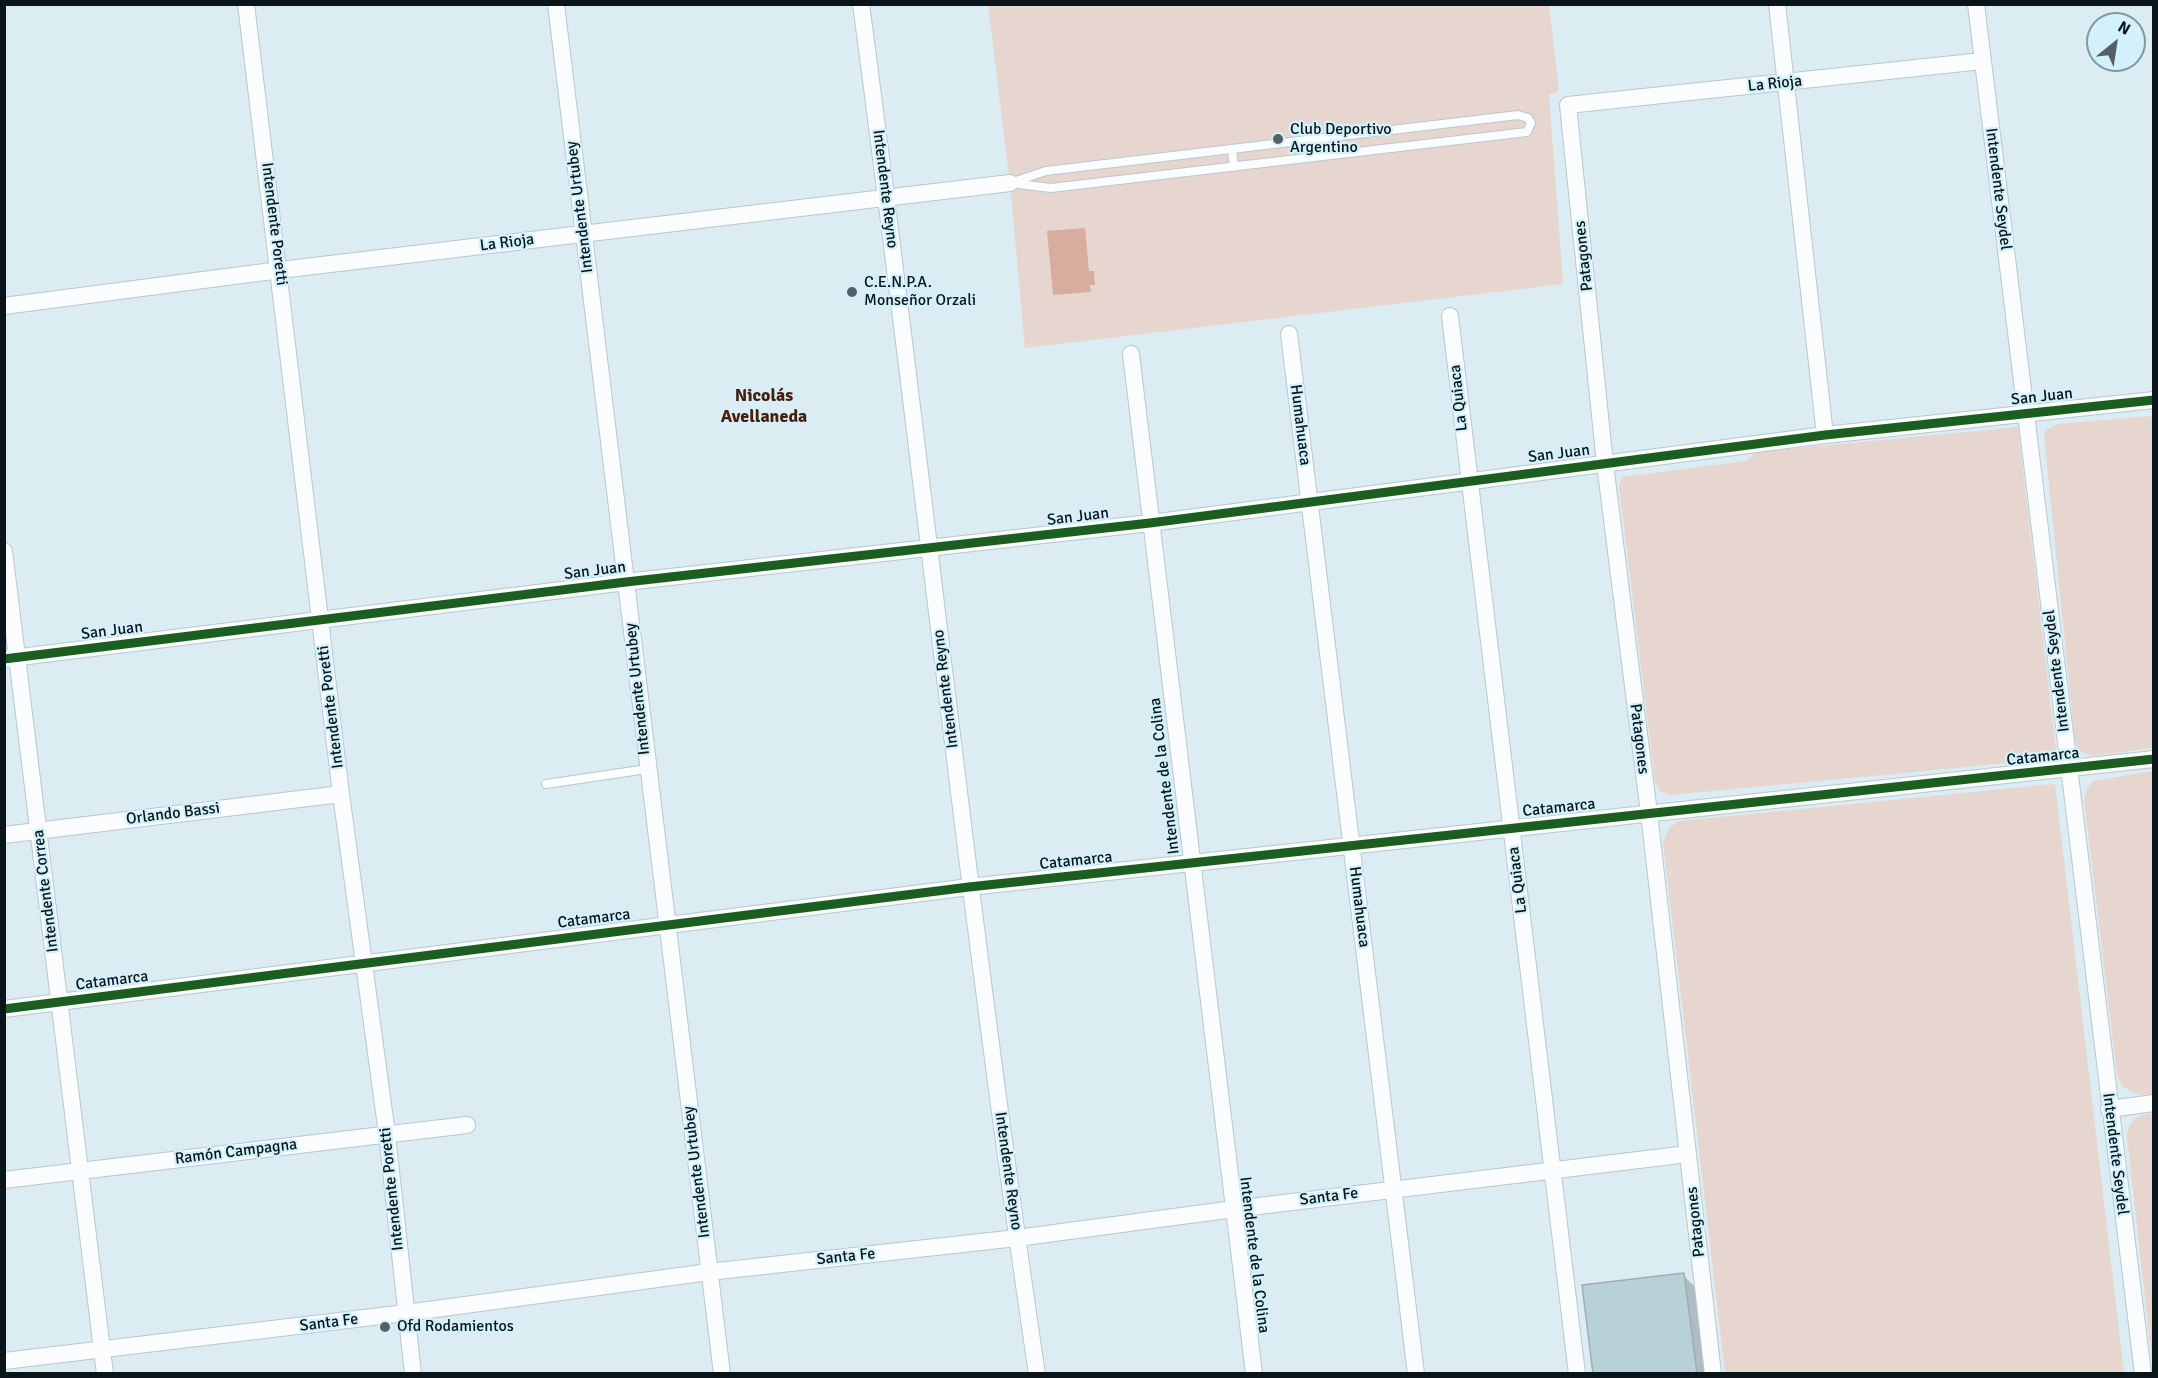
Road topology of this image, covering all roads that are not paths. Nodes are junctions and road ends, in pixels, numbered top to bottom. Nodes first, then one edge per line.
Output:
1 (246, 4) edge
2 (556, 4) edge
3 (861, 4) edge
4 (1777, 4) edge
5 (1976, 4) edge
6 (1982, 61) junction
7 (1786, 83) junction
8 (1568, 105) joint
9 (1232, 149) junction
10 (1234, 167) junction
11 (1010, 183) junction
12 (887, 199) junction
13 (584, 234) junction
14 (280, 270) junction
15 (4, 306) edge
16 (1450, 316) dead end
17 (1289, 334) dead end
18 (1131, 354) dead end
19 (2154, 400) edge
20 (2026, 413) junction
21 (1825, 435) junction
22 (1605, 464) junction
23 (1468, 480) junction
24 (1310, 501) junction
25 (1150, 523) junction
26 (930, 549) junction
27 (4, 551) edge
28 (626, 582) junction
29 (321, 621) junction
30 (11, 658) edge
31 (2154, 759) edge
32 (647, 769) junction
33 (2068, 770) junction
34 (546, 784) dead end
35 (341, 794) junction
36 (1649, 813) junction
37 (1512, 828) junction
38 (39, 831) junction
39 (4, 835) edge
40 (1352, 846) junction
41 (1190, 864) junction
42 (969, 887) junction
43 (667, 925) junction
44 (362, 964) junction
45 (59, 1002) junction
46 (4, 1009) edge
47 (2154, 1103) edge
48 (2109, 1109) junction
49 (467, 1125) dead end
50 (387, 1134) junction
51 (1688, 1154) junction
52 (80, 1172) junction
53 (1551, 1172) junction
54 (4, 1180) edge
55 (1395, 1190) junction
56 (1234, 1209) junction
57 (1017, 1238) junction
58 (709, 1272) junction
59 (406, 1313) junction
60 (102, 1350) junction
61 (4, 1361) edge
62 (105, 1374) edge
63 (413, 1374) edge
64 (722, 1374) edge
65 (1037, 1374) edge
66 (1254, 1374) edge
67 (1416, 1374) edge
68 (1577, 1374) edge
69 (1713, 1374) edge
70 (2143, 1374) edge

1 - 14 street, Intendente Poretti
2 - 13 street, Intendente Urtubey
3 - 12 street, Intendente Reyno
4 - 7 street
5 - 6 street, Intendente Seydel
6 - 7 street, La Rioja
6 - 20 street, Intendente Seydel
7 - 8 street, La Rioja
7 - 21 street
8 - 22 street, Patagones
9 - 10 lane
9 - 10 lane
9 - 11 lane
10 - 11 lane
11 - 12 street, La Rioja
12 - 13 street, La Rioja
12 - 26 street, Intendente Reyno
13 - 14 street, La Rioja
13 - 28 street, Intendente Urtubey
14 - 15 street, La Rioja
14 - 29 street, Intendente Poretti
16 - 23 street, La Quiaca
17 - 24 street, Humahuaca
18 - 25 street, Intendente de la Colina
19 - 20 street, San Juan
20 - 21 street, San Juan
20 - 33 street, Intendente Seydel
21 - 22 street, San Juan
22 - 23 street, San Juan
22 - 36 street, Patagones
23 - 24 street, San Juan
23 - 37 street, La Quiaca
24 - 25 street, San Juan
24 - 40 street, Humahuaca
25 - 26 street, San Juan
25 - 41 street, Intendente de la Colina
26 - 28 street, San Juan
26 - 42 street, Intendente Reyno
27 - 30 street, Intendente Correa
28 - 29 street, San Juan
28 - 32 street, Intendente Urtubey
29 - 30 street, San Juan
29 - 35 street, Intendente Poretti
30 - 38 street, Intendente Correa
31 - 33 street, Catamarca
32 - 34 lane
32 - 43 street, Intendente Urtubey
33 - 36 street, Catamarca
33 - 48 street, Intendente Seydel
35 - 38 street, Orlando Bassi
35 - 44 street, Intendente Poretti
36 - 37 street, Catamarca
36 - 51 street, Patagones
37 - 40 street, Catamarca
37 - 53 street, La Quiaca
38 - 39 street, Orlando Bassi
38 - 45 street, Intendente Correa
40 - 41 street, Catamarca
40 - 55 street, Humahuaca
41 - 42 street, Catamarca
41 - 56 street, Intendente de la Colina
42 - 43 street, Catamarca
42 - 57 street, Intendente Reyno
43 - 44 street, Catamarca
43 - 58 street, Intendente Urtubey
44 - 45 street, Catamarca
44 - 50 street, Intendente Poretti
45 - 46 street, Catamarca
45 - 52 street, Intendente Correa
47 - 48 street
48 - 70 street, Intendente Seydel
49 - 50 street, Ramón Campagna
50 - 52 street, Ramón Campagna
50 - 59 street, Intendente Poretti
51 - 53 street, Santa Fe
51 - 69 street, Patagones
52 - 54 street, Ramón Campagna
52 - 60 street, Intendente Correa
53 - 55 street, Santa Fe
53 - 68 street, La Quiaca
55 - 56 street, Santa Fe
55 - 67 street, Humahuaca
56 - 57 street, Santa Fe
56 - 66 street, Intendente de la Colina
57 - 58 street, Santa Fe
57 - 65 street, Intendente Reyno
58 - 59 street, Santa Fe
58 - 64 street, Intendente Urtubey
59 - 60 street, Santa Fe
59 - 63 street, Intendente Poretti
60 - 61 street, Santa Fe
60 - 62 street, Intendente Correa

